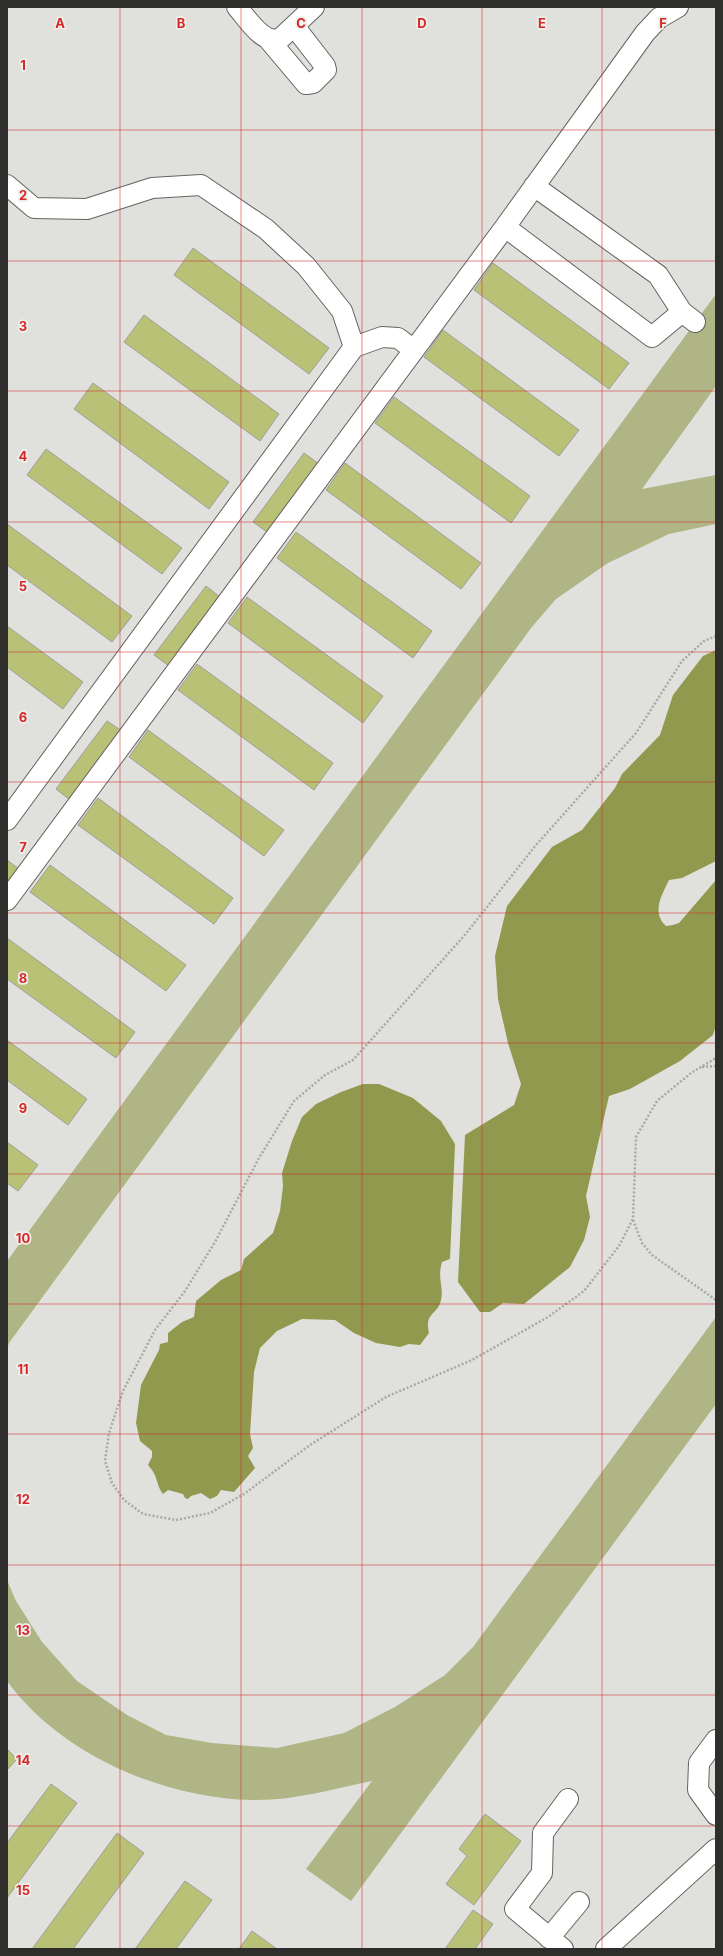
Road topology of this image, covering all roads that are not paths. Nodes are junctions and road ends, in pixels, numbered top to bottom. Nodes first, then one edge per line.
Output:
1 (237, 7) edge
2 (314, 7) edge
3 (678, 7) edge
4 (294, 26) junction
5 (270, 40) junction
6 (7, 185) edge
7 (534, 186) junction
8 (505, 227) junction
9 (354, 347) junction
10 (414, 350) junction
11 (7, 820) edge
12 (7, 900) edge
13 (716, 1740) edge
14 (568, 1799) dead end
15 (716, 1815) edge
16 (716, 1849) edge
17 (579, 1902) dead end
18 (556, 1943) edge
19 (606, 1949) edge

1 - 5 street
2 - 4 street
3 - 7 street
4 - 5 street
4 - 5 street
6 - 9 street
7 - 8 street
7 - 8 street
8 - 10 street
9 - 10 street
9 - 11 street
10 - 12 street
13 - 15 street
14 - 18 street
16 - 19 street
17 - 18 street

